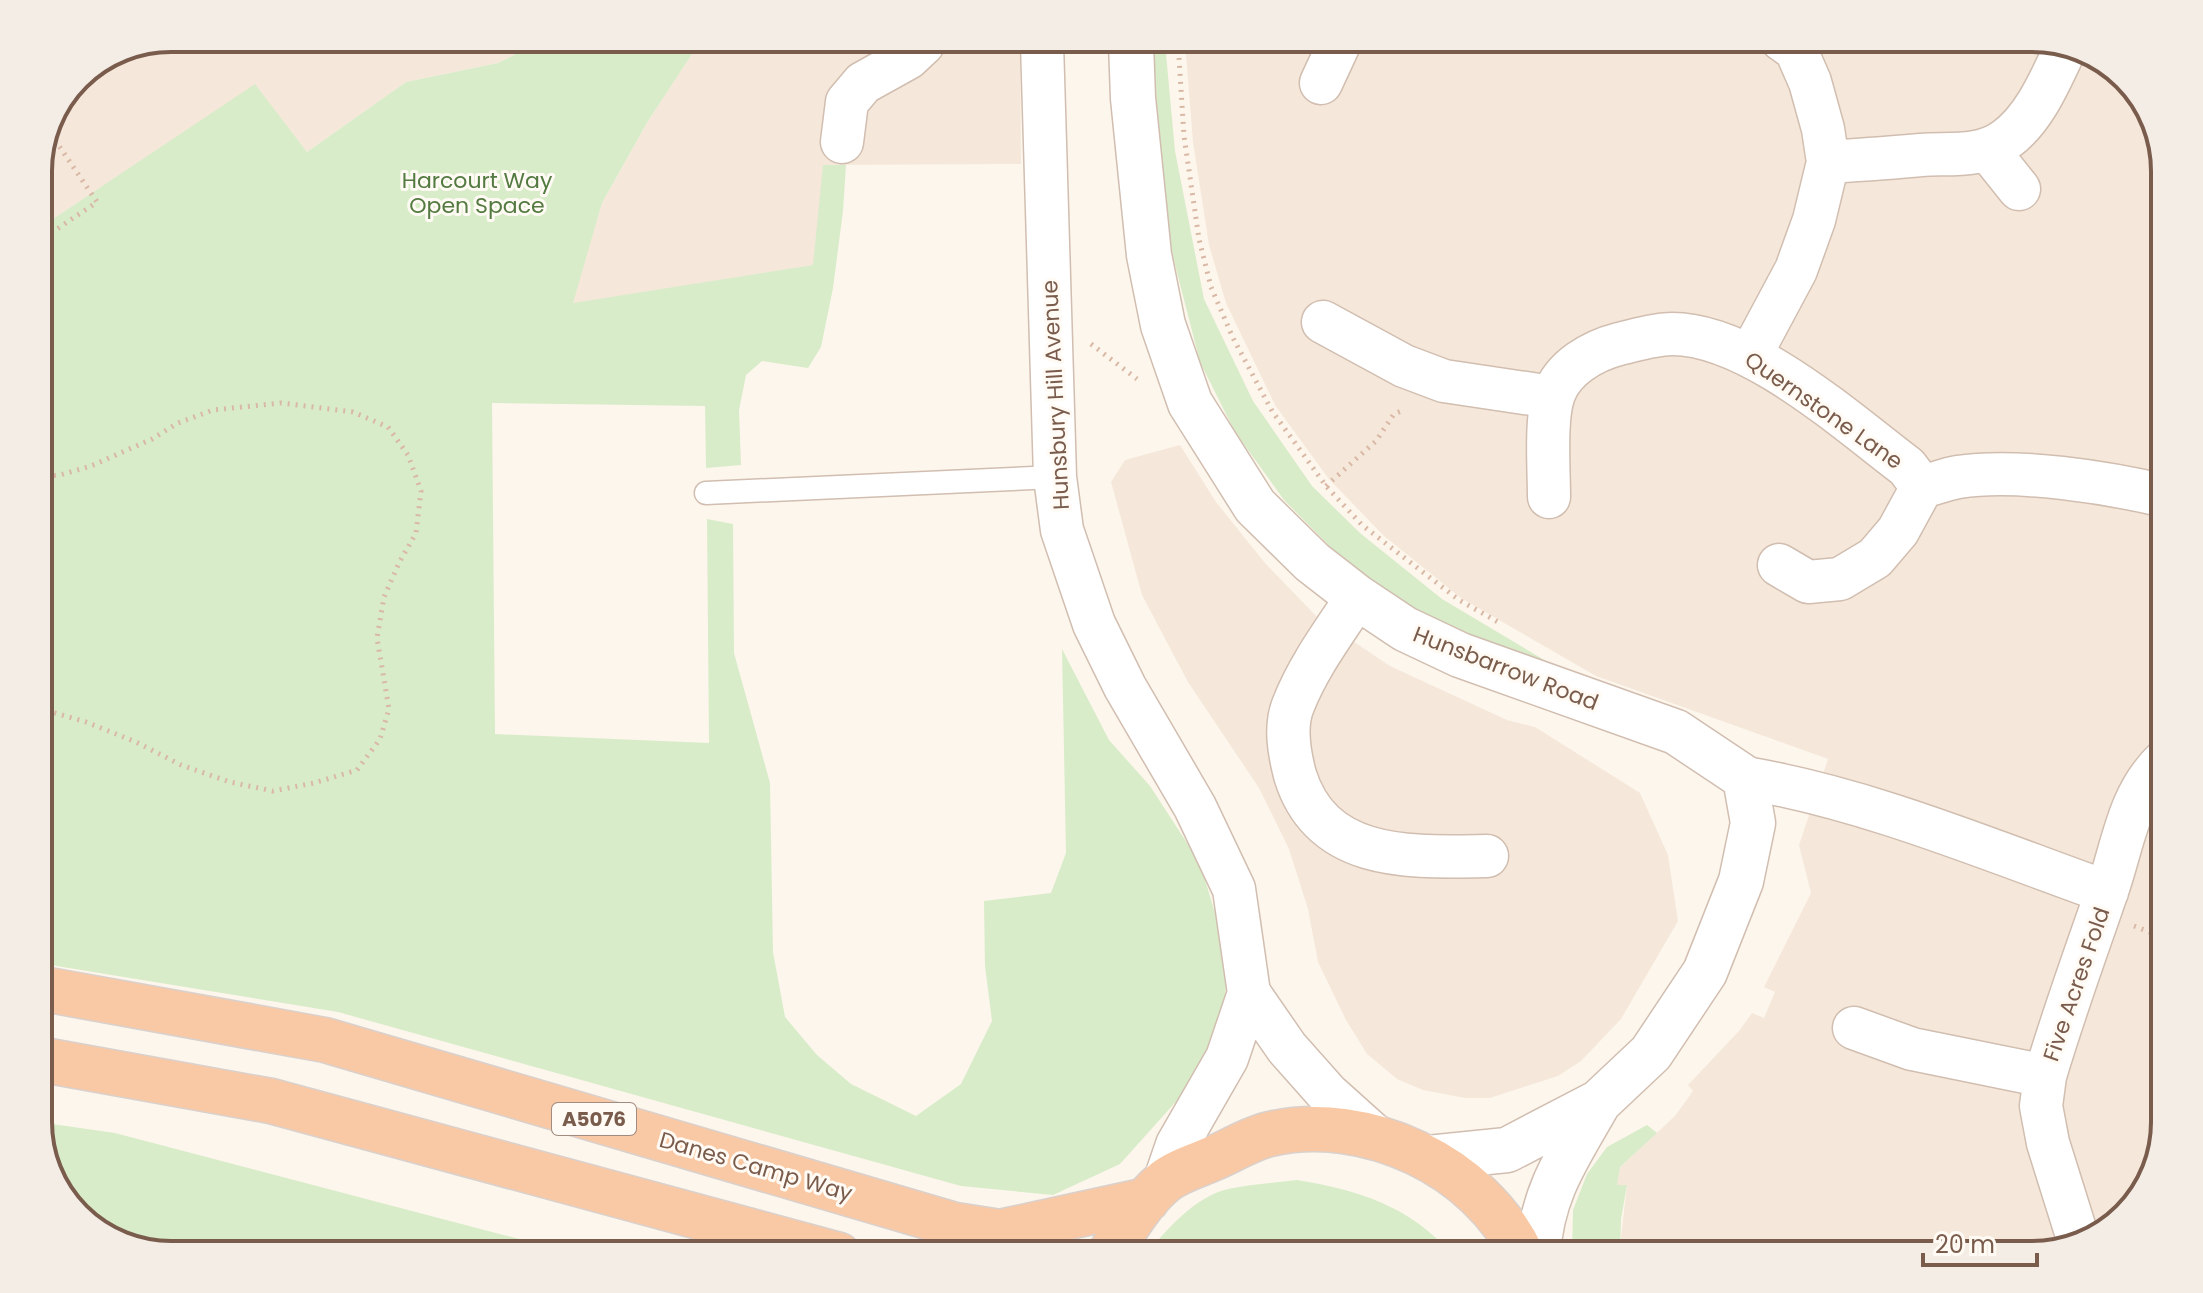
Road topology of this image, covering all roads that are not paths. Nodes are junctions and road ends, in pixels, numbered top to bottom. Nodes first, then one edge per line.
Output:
1 (914, 52) edge
2 (1042, 52) edge
3 (1131, 52) edge
4 (1335, 52) edge
5 (1797, 52) edge
6 (2061, 56) edge
7 (1321, 83) dead end
8 (842, 142) dead end
9 (1987, 149) junction
10 (1828, 162) junction
11 (2019, 189) dead end
12 (1323, 322) dead end
13 (1750, 356) junction
14 (1552, 397) junction
15 (1055, 477) junction
16 (1922, 487) junction
17 (706, 493) dead end
18 (2151, 493) edge
19 (1549, 497) dead end
20 (1779, 565) dead end
21 (1357, 597) junction
22 (2151, 774) edge
23 (1745, 778) junction
24 (1487, 856) dead end
25 (2107, 892) junction
26 (52, 991) edge
27 (1249, 993) junction
28 (1854, 1028) dead end
29 (52, 1062) edge
30 (2045, 1076) junction
31 (1599, 1102) junction
32 (1376, 1137) junction
33 (1428, 1158) junction
34 (1156, 1190) junction
35 (2076, 1233) edge
36 (787, 1241) edge
37 (1119, 1241) edge
38 (1515, 1241) edge
39 (1539, 1241) edge

1 - 8 street
2 - 15 street, Hunsbury Hill Avenue
3 - 21 street, Hunsbarrow Road
4 - 7 street
5 - 10 street
6 - 9 street
9 - 10 street
9 - 11 street
10 - 13 street
12 - 14 street
13 - 14 street, Quernstone Lane
13 - 16 street, Quernstone Lane
14 - 19 street
15 - 17 lane
15 - 27 street, Hunsbury Hill Avenue
16 - 18 street, Quernstone Lane
16 - 20 street, Quernstone Lane
21 - 23 street, Hunsbarrow Road
21 - 24 street
22 - 25 street, Five Acres Fold
23 - 25 street, Hunsbarrow Road
23 - 31 street
25 - 30 street, Five Acres Fold
26 - 34 highway, Danes Camp Way / A5076
27 - 32 street, Hunsbury Hill Avenue
27 - 34 street, Hunsbury Hill Avenue
28 - 30 street, Five Acres Fold
29 - 36 highway
30 - 35 street, Five Acres Fold
31 - 33 street
31 - 39 street
32 - 33 highway, Danes Camp Way
32 - 34 highway, Danes Camp Way
33 - 38 highway, Danes Camp Way
34 - 37 highway

